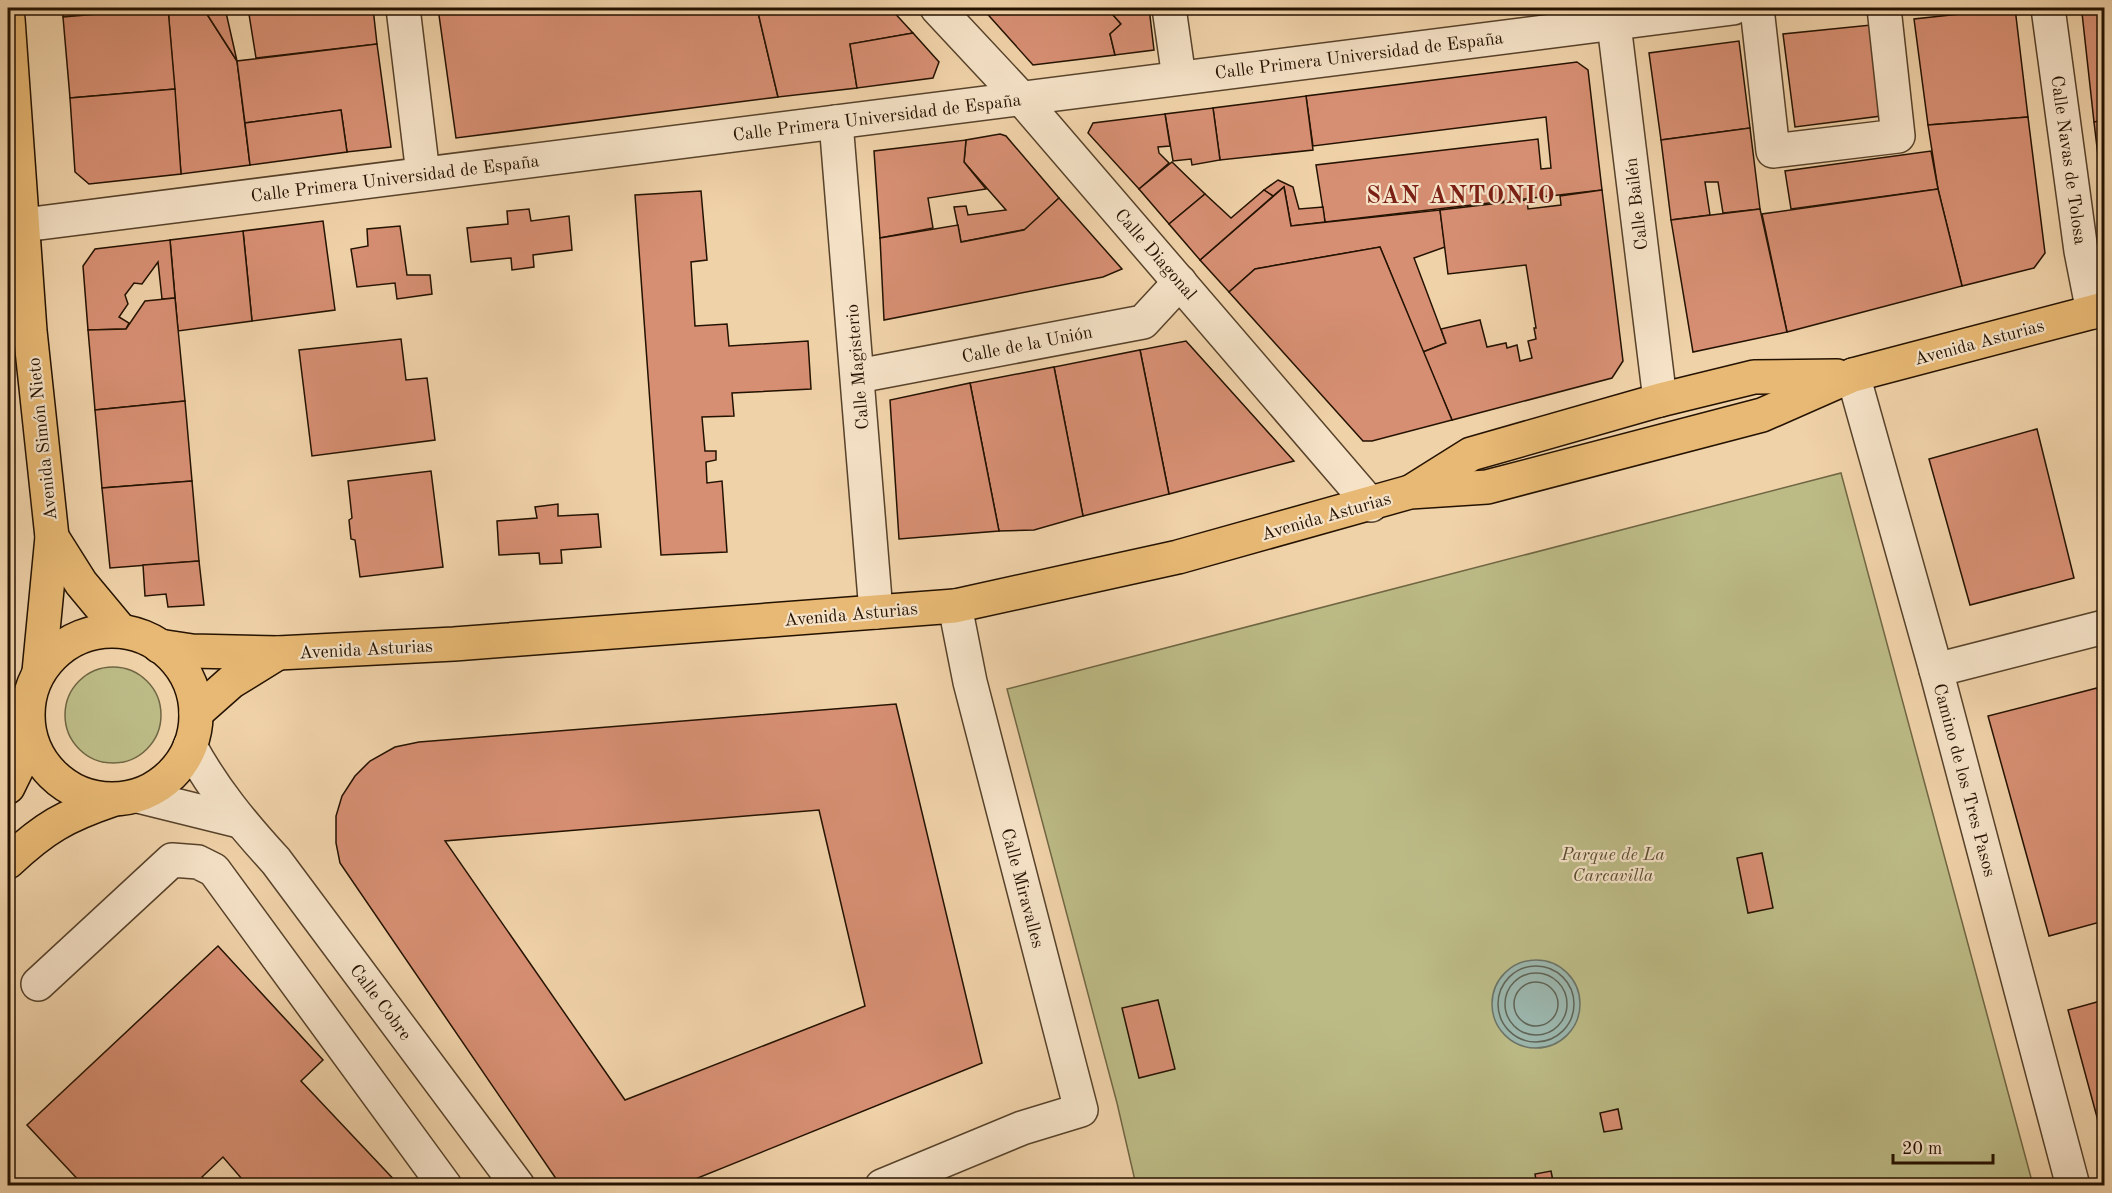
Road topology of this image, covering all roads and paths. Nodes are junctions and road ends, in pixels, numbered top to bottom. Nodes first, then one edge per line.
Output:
1 (403, 8) edge
2 (937, 8) edge
3 (1169, 8) edge
4 (1733, 8) edge
5 (1757, 8) edge
6 (1884, 8) edge
7 (2048, 8) edge
8 (1613, 15) edge
9 (8, 19) edge
10 (1179, 78) junction
11 (1021, 98) junction
12 (836, 122) junction
13 (423, 174) junction
14 (14, 227) edge
15 (1180, 282) junction
16 (2099, 310) edge
17 (1853, 375) junction
18 (858, 376) junction
19 (1660, 400) junction
20 (1410, 492) junction
21 (1371, 505) junction
22 (52, 537) junction
23 (955, 606) junction
24 (876, 612) junction
25 (2104, 627) edge
26 (122, 631) junction
27 (159, 646) junction
28 (278, 653) junction
29 (1936, 670) junction
30 (39, 672) junction
31 (196, 714) junction
32 (31, 740) junction
33 (190, 746) junction
34 (8, 787) edge
35 (125, 798) junction
36 (239, 821) junction
37 (8, 862) edge
38 (38, 984) dead end
39 (445, 1185) edge
40 (518, 1185) edge
41 (882, 1185) edge
42 (2073, 1185) edge

1 - 13 street
2 - 11 street, Calle Diagonal
3 - 10 street
4 - 8 street, Calle Primera Universidad de España
5 - 6 street
7 - 16 street, Calle Navas de Tolosa
8 - 10 street, Calle Primera Universidad de España
8 - 19 street, Calle Bailén
9 - 14 main road, Avenida Simón Nieto
10 - 11 street, Calle Primera Universidad de España
11 - 12 street, Calle Primera Universidad de España
11 - 15 street, Calle Diagonal
12 - 13 street, Calle Primera Universidad de España
12 - 18 street, Calle Magisterio
13 - 14 street, Calle Primera Universidad de España
14 - 22 main road, Avenida Simón Nieto
15 - 18 street, Calle de la Unión
15 - 21 street, Calle Diagonal
16 - 17 main road, Avenida Asturias
17 - 19 main road, Avenida Asturias
17 - 20 main road, Avenida Asturias
17 - 29 street, Camino de los Tres Pasos
18 - 24 street, Calle Magisterio
19 - 20 main road, Avenida Asturias
20 - 21 main road, Avenida Asturias
21 - 23 main road, Avenida Asturias
22 - 26 main road, Avenida Simón Nieto
22 - 30 main road, Avenida Simón Nieto
23 - 24 main road, Avenida Asturias
23 - 41 street, Calle Miravalles
24 - 28 main road, Avenida Asturias
25 - 29 street
26 - 27 main road
26 - 30 main road
27 - 28 main road, Avenida Asturias
27 - 31 main road
28 - 31 main road
29 - 42 street, Camino de los Tres Pasos
30 - 32 main road
31 - 33 main road
32 - 34 main road
32 - 35 main road
33 - 35 main road
33 - 36 street, Calle Cobre
35 - 36 street
35 - 37 main road
36 - 40 street, Calle Cobre
38 - 39 street

